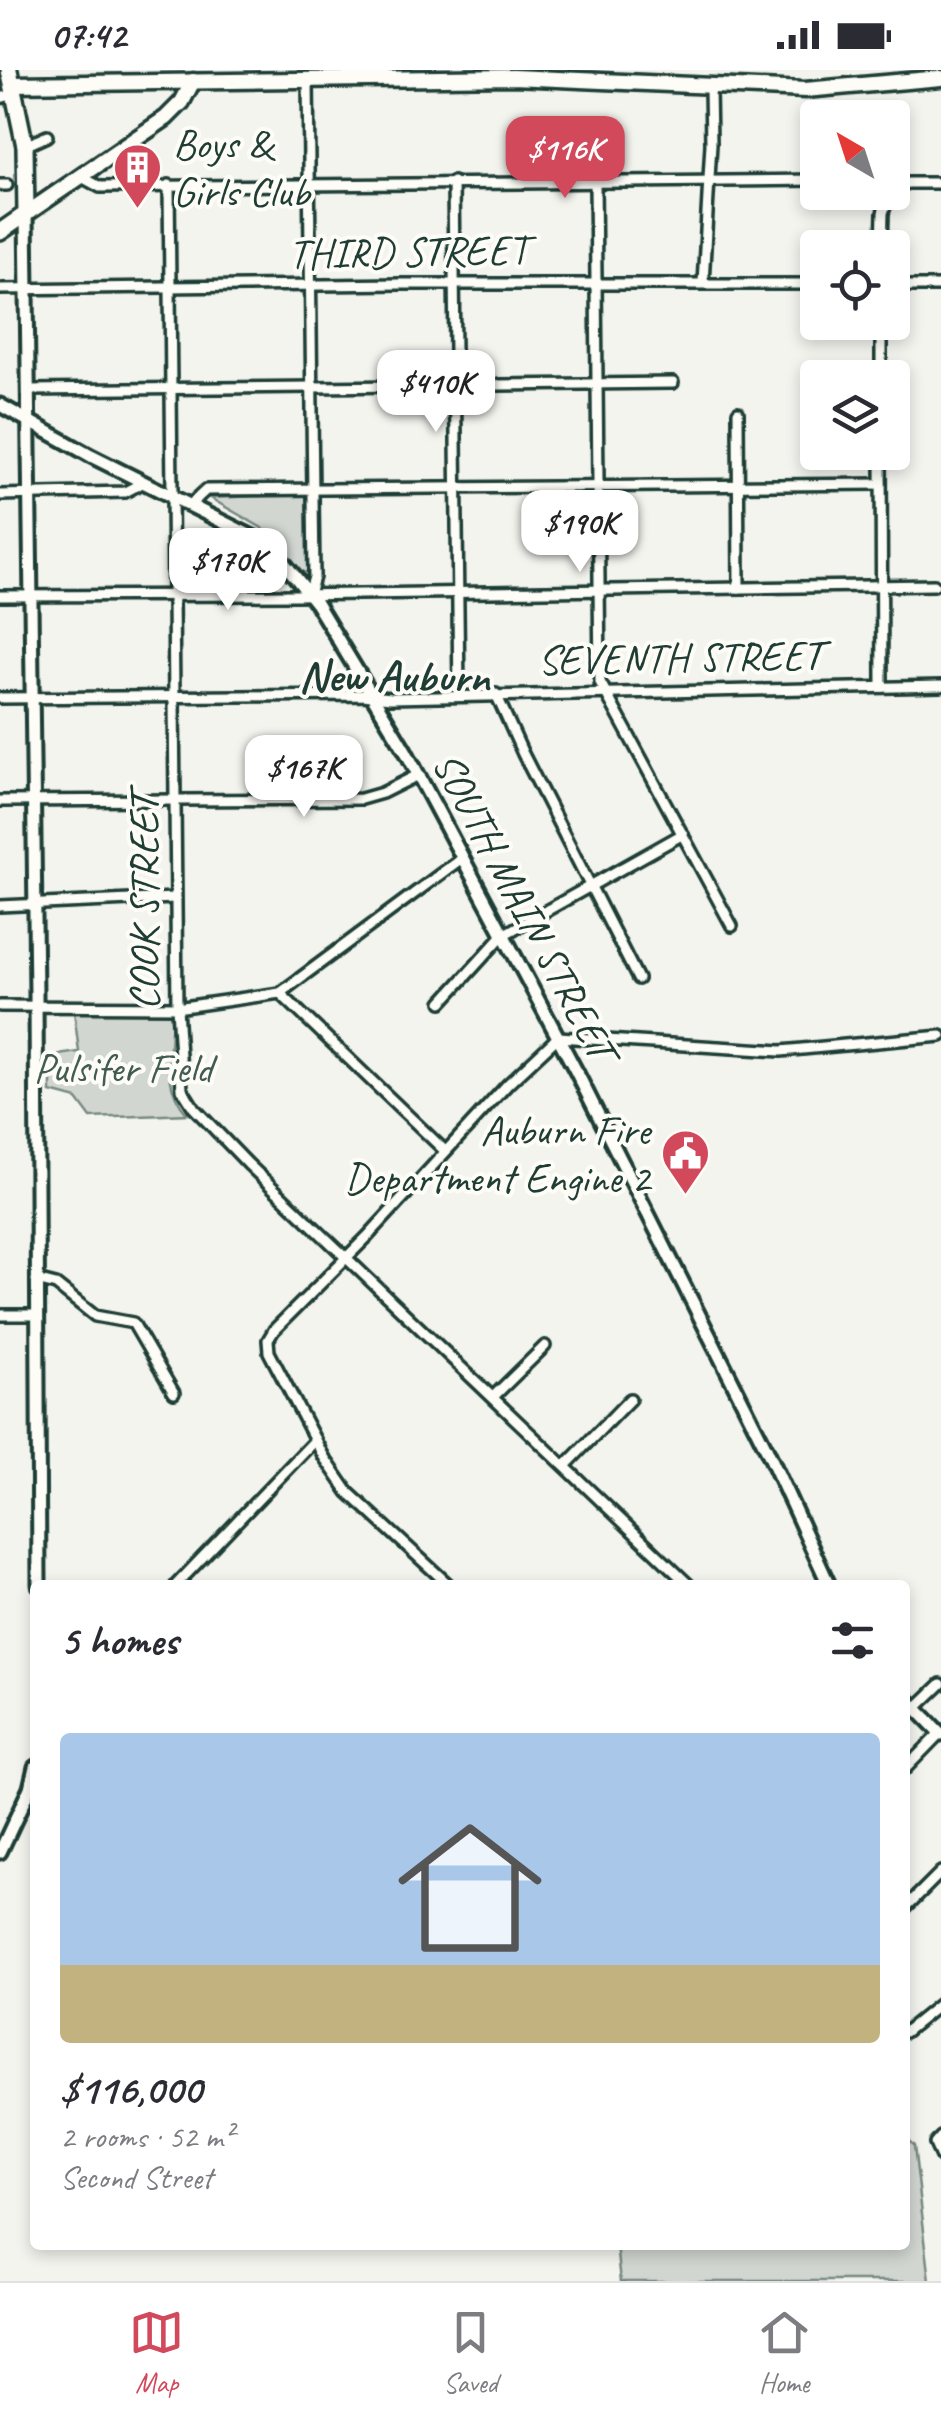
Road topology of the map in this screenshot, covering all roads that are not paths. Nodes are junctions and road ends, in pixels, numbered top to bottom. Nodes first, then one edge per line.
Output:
1 (941, 78) edge
2 (308, 80) junction
3 (193, 81) junction
4 (9, 86) edge
5 (710, 88) junction
6 (47, 136) dead end
7 (25, 146) junction
8 (80, 176) junction
9 (800, 180) edge
10 (453, 182) junction
11 (594, 182) junction
12 (708, 182) junction
13 (311, 183) junction
14 (910, 183) edge
15 (941, 183) edge
16 (169, 185) junction
17 (26, 214) junction
18 (0, 232) edge
19 (596, 283) junction
20 (703, 283) junction
21 (800, 284) edge
22 (311, 285) junction
23 (456, 285) junction
24 (910, 286) edge
25 (941, 286) edge
26 (169, 287) junction
27 (0, 289) edge
28 (27, 289) junction
29 (672, 383) dead end
30 (597, 384) junction
31 (454, 386) junction
32 (312, 388) junction
33 (28, 390) junction
34 (171, 390) junction
35 (0, 405) edge
36 (738, 412) dead end
37 (29, 421) junction
38 (881, 470) edge
39 (144, 482) junction
40 (739, 484) junction
41 (881, 484) junction
42 (312, 488) junction
43 (456, 488) junction
44 (598, 488) junction
45 (29, 494) junction
46 (0, 495) edge
47 (171, 495) junction
48 (191, 504) junction
49 (934, 585) dead end
50 (882, 586) junction
51 (739, 588) junction
52 (599, 590) junction
53 (456, 591) junction
54 (173, 594) junction
55 (308, 594) junction
56 (0, 596) edge
57 (31, 596) junction
58 (941, 686) edge
59 (882, 687) junction
60 (606, 692) junction
61 (496, 694) junction
62 (459, 695) junction
63 (174, 696) junction
64 (374, 696) junction
65 (32, 697) junction
66 (0, 698) edge
67 (418, 774) junction
68 (175, 799) junction
69 (34, 800) junction
70 (0, 801) edge
71 (683, 834) junction
72 (462, 858) junction
73 (590, 886) junction
74 (175, 898) junction
75 (34, 904) junction
76 (0, 906) edge
77 (732, 926) dead end
78 (503, 935) junction
79 (638, 978) dead end
80 (280, 992) junction
81 (442, 1002) dead end
82 (36, 1005) junction
83 (0, 1006) edge
84 (176, 1007) junction
85 (558, 1036) junction
86 (941, 1036) edge
87 (446, 1151) junction
88 (346, 1257) junction
89 (36, 1280) junction
90 (0, 1315) edge
91 (37, 1315) junction
92 (545, 1346) dead end
93 (174, 1394) dead end
94 (493, 1397) junction
95 (630, 1399) dead end
96 (315, 1440) junction
97 (566, 1466) junction
98 (39, 1580) edge
99 (181, 1580) edge
100 (443, 1580) edge
101 (683, 1580) edge
102 (827, 1580) edge
103 (941, 1684) edge
104 (910, 1702) edge
105 (916, 1708) junction
106 (940, 1734) edge
107 (910, 1764) edge
108 (30, 1788) edge
109 (0, 1852) edge
110 (941, 1872) edge
111 (910, 1903) edge
112 (941, 2004) edge
113 (910, 2028) edge
114 (941, 2136) edge
115 (938, 2152) edge

1 - 5 main road
2 - 3 main road
2 - 5 main road
2 - 13 street
3 - 4 main road
3 - 8 main road
4 - 7 main road
5 - 12 street
6 - 7 street
7 - 17 main road
8 - 16 street
8 - 17 main road
9 - 12 street
10 - 11 street
10 - 13 street
10 - 23 street
11 - 12 street
11 - 19 street
12 - 20 street
13 - 16 street
13 - 22 street
14 - 15 street
16 - 26 street, COOK STREET
17 - 18 main road
17 - 28 street
19 - 20 street, THIRD STREET
19 - 23 street, THIRD STREET
19 - 30 street
20 - 21 street, THIRD STREET
22 - 23 street, THIRD STREET
22 - 26 street, THIRD STREET
22 - 32 street
23 - 31 street
24 - 25 street
26 - 28 street, THIRD STREET
26 - 34 street, COOK STREET
27 - 28 street, THIRD STREET
28 - 33 street
29 - 30 street
30 - 31 street
30 - 44 street
31 - 32 street
31 - 43 street
32 - 34 street
32 - 42 street
33 - 34 street
33 - 37 street
34 - 47 street, COOK STREET
35 - 37 street, SOUTH MAIN STREET
36 - 40 street
37 - 39 street, SOUTH MAIN STREET
37 - 45 street
38 - 41 street
39 - 45 street
39 - 47 street, SOUTH MAIN STREET
40 - 41 street
40 - 44 street
40 - 51 street
41 - 50 street
42 - 43 street
42 - 48 street
42 - 55 street
43 - 44 street
43 - 53 street
44 - 52 street
45 - 46 street
45 - 57 street
47 - 48 street, SOUTH MAIN STREET
47 - 54 street, COOK STREET
48 - 55 street, SOUTH MAIN STREET
49 - 50 street
50 - 51 street
50 - 59 street
51 - 52 street
52 - 53 street
52 - 60 street
53 - 55 street
53 - 62 street
54 - 55 street
54 - 57 street
54 - 63 street, COOK STREET
55 - 64 street, SOUTH MAIN STREET
56 - 57 street
57 - 65 street
58 - 59 street, SEVENTH STREET
59 - 60 street, SEVENTH STREET
60 - 61 street, SEVENTH STREET
60 - 71 street
61 - 62 street, SEVENTH STREET
61 - 73 street
62 - 64 street, SEVENTH STREET
63 - 64 street, SEVENTH STREET
63 - 65 street, SEVENTH STREET
63 - 68 street, COOK STREET
64 - 67 street, SOUTH MAIN STREET
65 - 66 street, SEVENTH STREET
65 - 69 street
67 - 68 street
67 - 72 street, SOUTH MAIN STREET
68 - 69 street
68 - 74 street, COOK STREET
69 - 70 street
69 - 75 street
71 - 73 street
71 - 77 street
72 - 78 street, SOUTH MAIN STREET
72 - 80 street
73 - 78 street
73 - 79 street
74 - 75 street
74 - 84 street, COOK STREET
75 - 76 street
75 - 82 street
78 - 81 street
78 - 85 street, SOUTH MAIN STREET
80 - 84 street
80 - 87 street
82 - 83 street
82 - 84 street
82 - 89 street
84 - 88 street, COOK STREET
85 - 86 street
85 - 87 street
85 - 102 street, SOUTH MAIN STREET
87 - 88 street
88 - 94 street, COOK STREET
88 - 96 street
89 - 91 street
89 - 93 street
90 - 91 street
91 - 98 street
92 - 94 street
94 - 97 street, COOK STREET
95 - 97 street
96 - 99 street
96 - 100 street
97 - 101 street, COOK STREET
103 - 105 street
104 - 105 street
105 - 106 street
106 - 107 street
108 - 109 street
110 - 111 street
112 - 113 street
114 - 115 street

